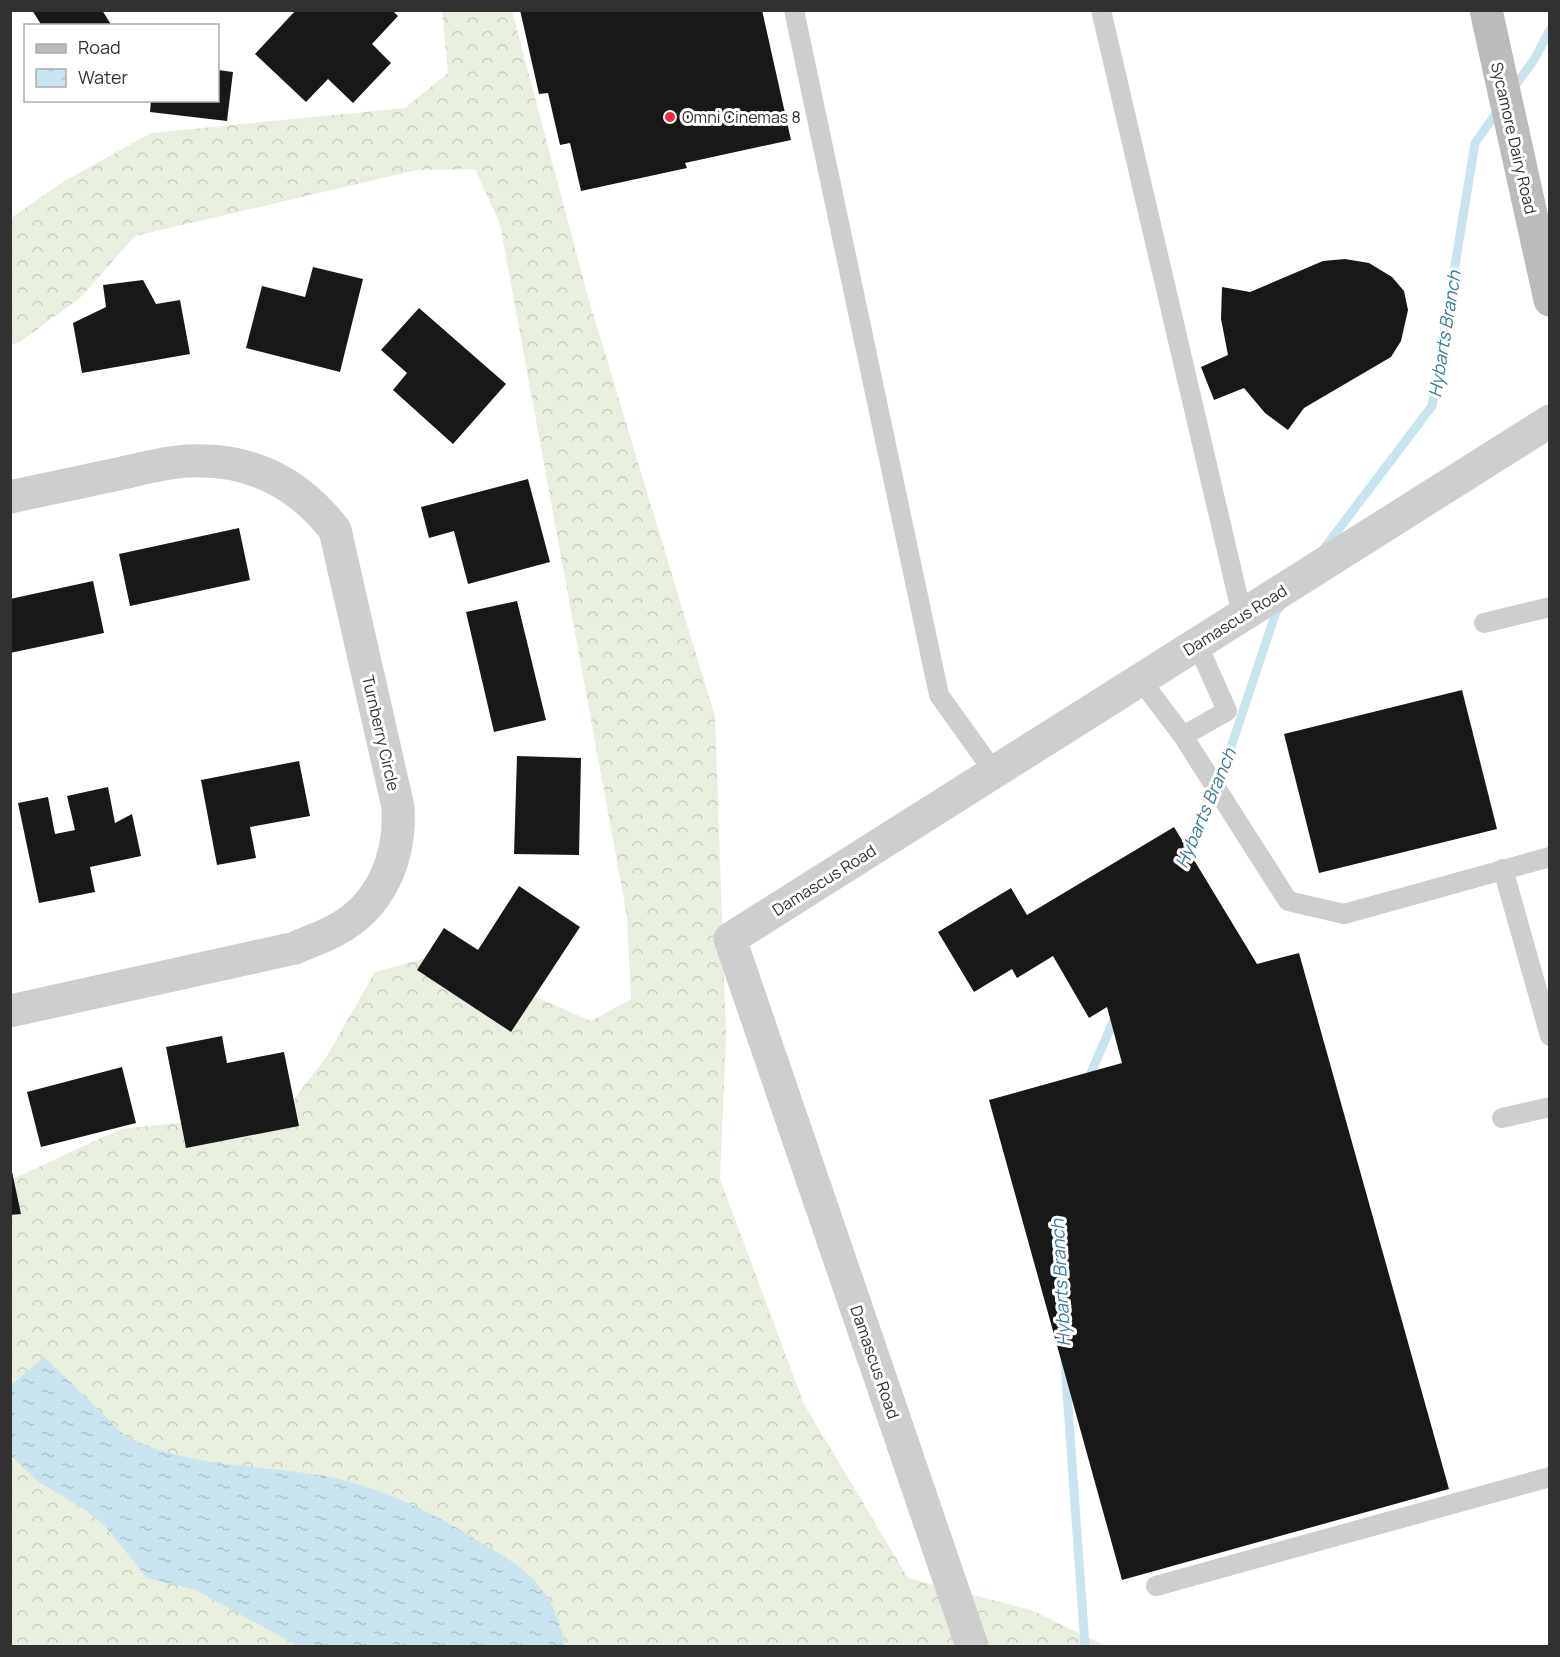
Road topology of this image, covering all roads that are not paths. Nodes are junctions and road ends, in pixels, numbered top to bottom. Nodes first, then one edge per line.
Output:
1 (794, 10) edge
2 (1101, 10) edge
3 (1486, 10) edge
4 (1550, 300) edge
5 (1550, 421) edge
6 (10, 497) edge
7 (1550, 607) edge
8 (1242, 615) junction
9 (1485, 623) dead end
10 (1197, 644) junction
11 (1140, 679) junction
12 (1183, 736) junction
13 (994, 772) junction
14 (1550, 857) edge
15 (1503, 869) junction
16 (10, 1011) edge
17 (1550, 1036) edge
18 (1550, 1107) edge
19 (1502, 1118) dead end
20 (1550, 1477) edge
21 (1156, 1586) dead end
22 (972, 1647) edge

1 - 13 lane
2 - 8 lane
3 - 4 main road, Sycamore Dairy Road
5 - 8 street, Damascus Road
6 - 16 street, Turnberry Circle
7 - 9 lane
8 - 10 street, Damascus Road
10 - 11 street, Damascus Road
10 - 12 lane
11 - 12 lane
11 - 13 street, Damascus Road
12 - 15 lane
13 - 22 street, Damascus Road
14 - 15 lane
15 - 17 lane
18 - 19 lane
20 - 21 lane

